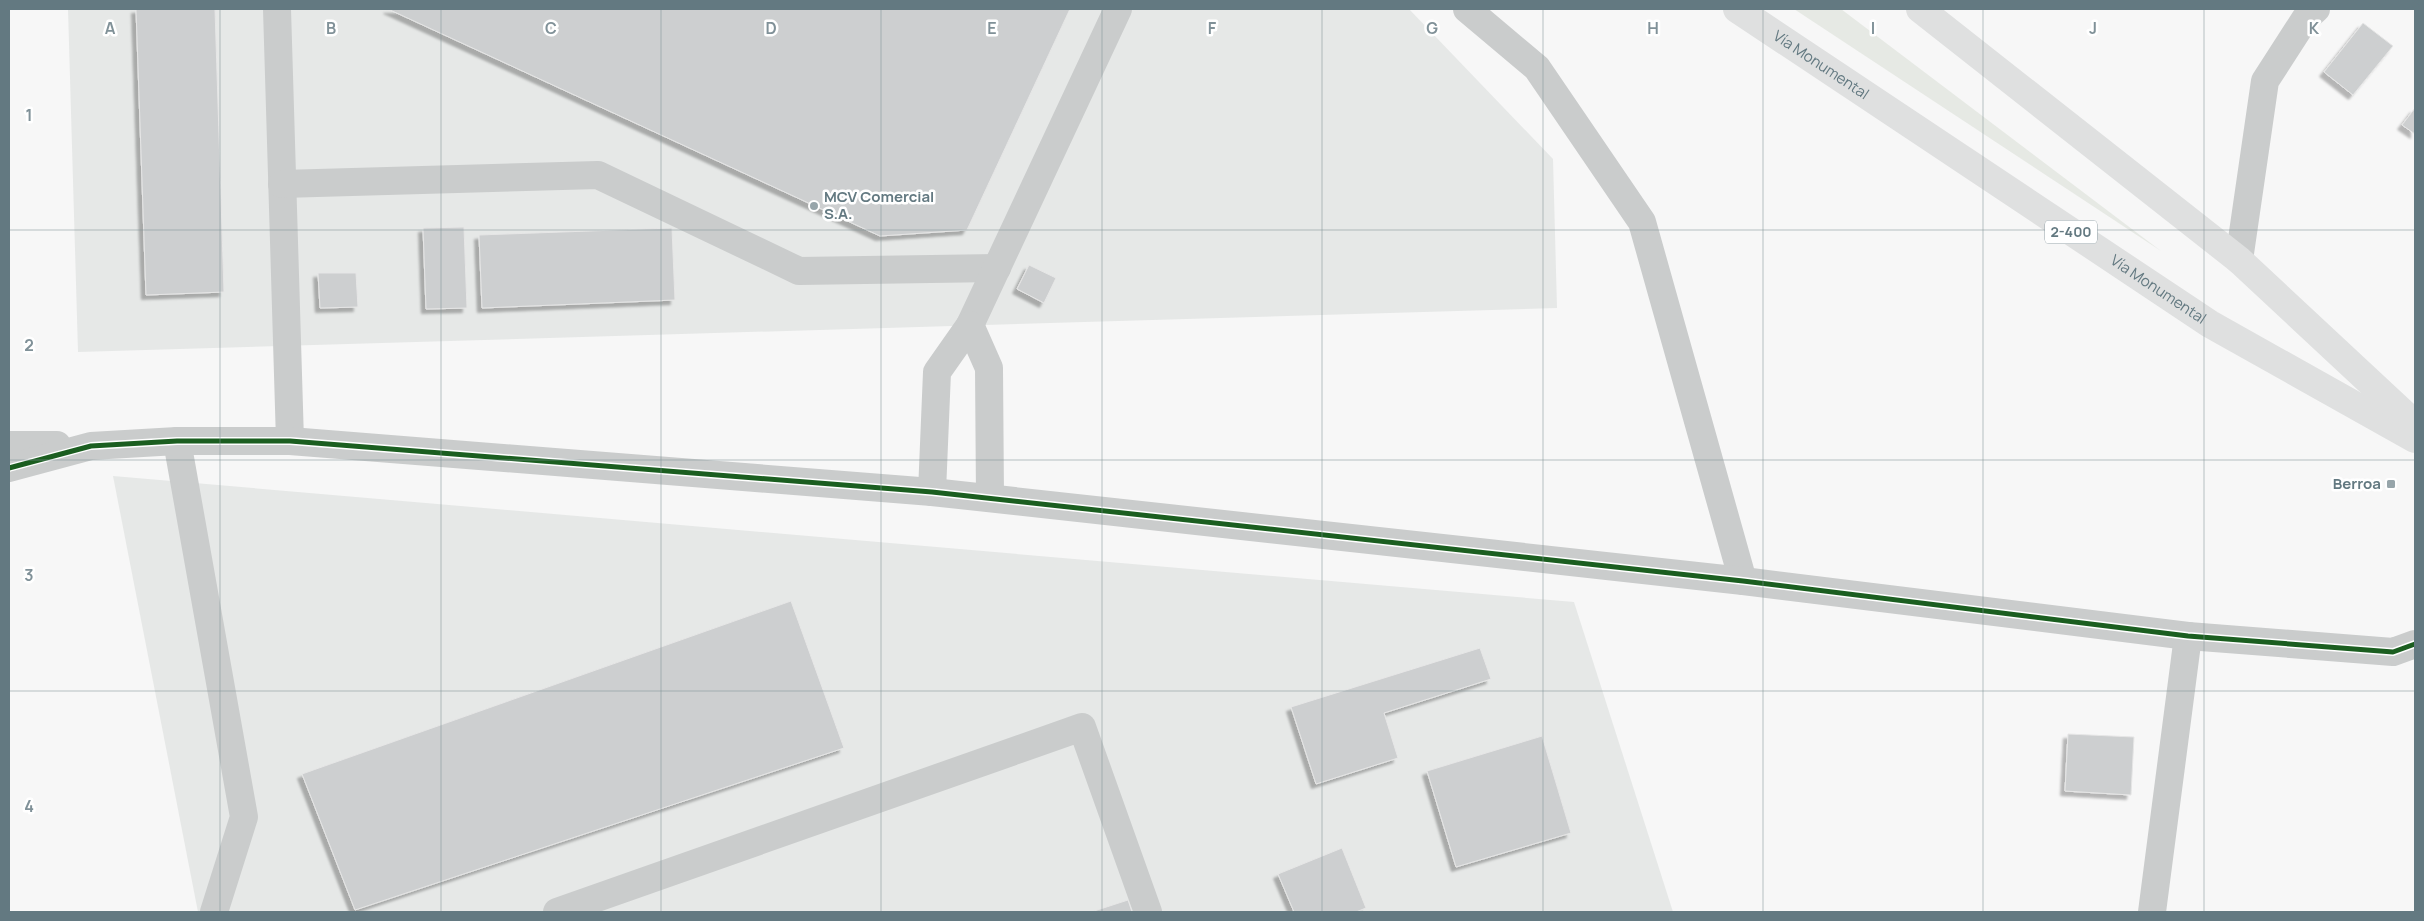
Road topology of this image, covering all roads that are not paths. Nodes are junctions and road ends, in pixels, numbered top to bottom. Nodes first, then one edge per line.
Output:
1 (277, 9) edge
2 (1118, 9) edge
3 (1468, 9) edge
4 (1737, 9) edge
5 (1920, 9) edge
6 (2316, 9) edge
7 (282, 184) junction
8 (2239, 260) junction
9 (997, 268) junction
10 (970, 325) junction
11 (2415, 424) edge
12 (2415, 439) edge
13 (177, 440) junction
14 (290, 441) junction
15 (9, 445) edge
16 (91, 446) junction
17 (9, 468) edge
18 (932, 492) junction
19 (990, 498) junction
20 (1743, 580) junction
21 (2188, 636) junction
22 (2415, 644) edge
23 (214, 912) edge
24 (556, 912) edge
25 (1148, 912) edge
26 (2152, 912) edge

1 - 7 street
2 - 9 street
3 - 20 street
4 - 12 highway, Vía Monumental / 2-400
5 - 8 highway
6 - 8 street
7 - 9 street
7 - 14 street
8 - 11 highway
9 - 10 street
10 - 18 street
10 - 19 street
13 - 14 street
13 - 16 street
13 - 23 street
14 - 18 street
15 - 16 street
16 - 17 street
18 - 19 street
19 - 20 street
20 - 21 street
21 - 22 street
21 - 26 street
24 - 25 street

